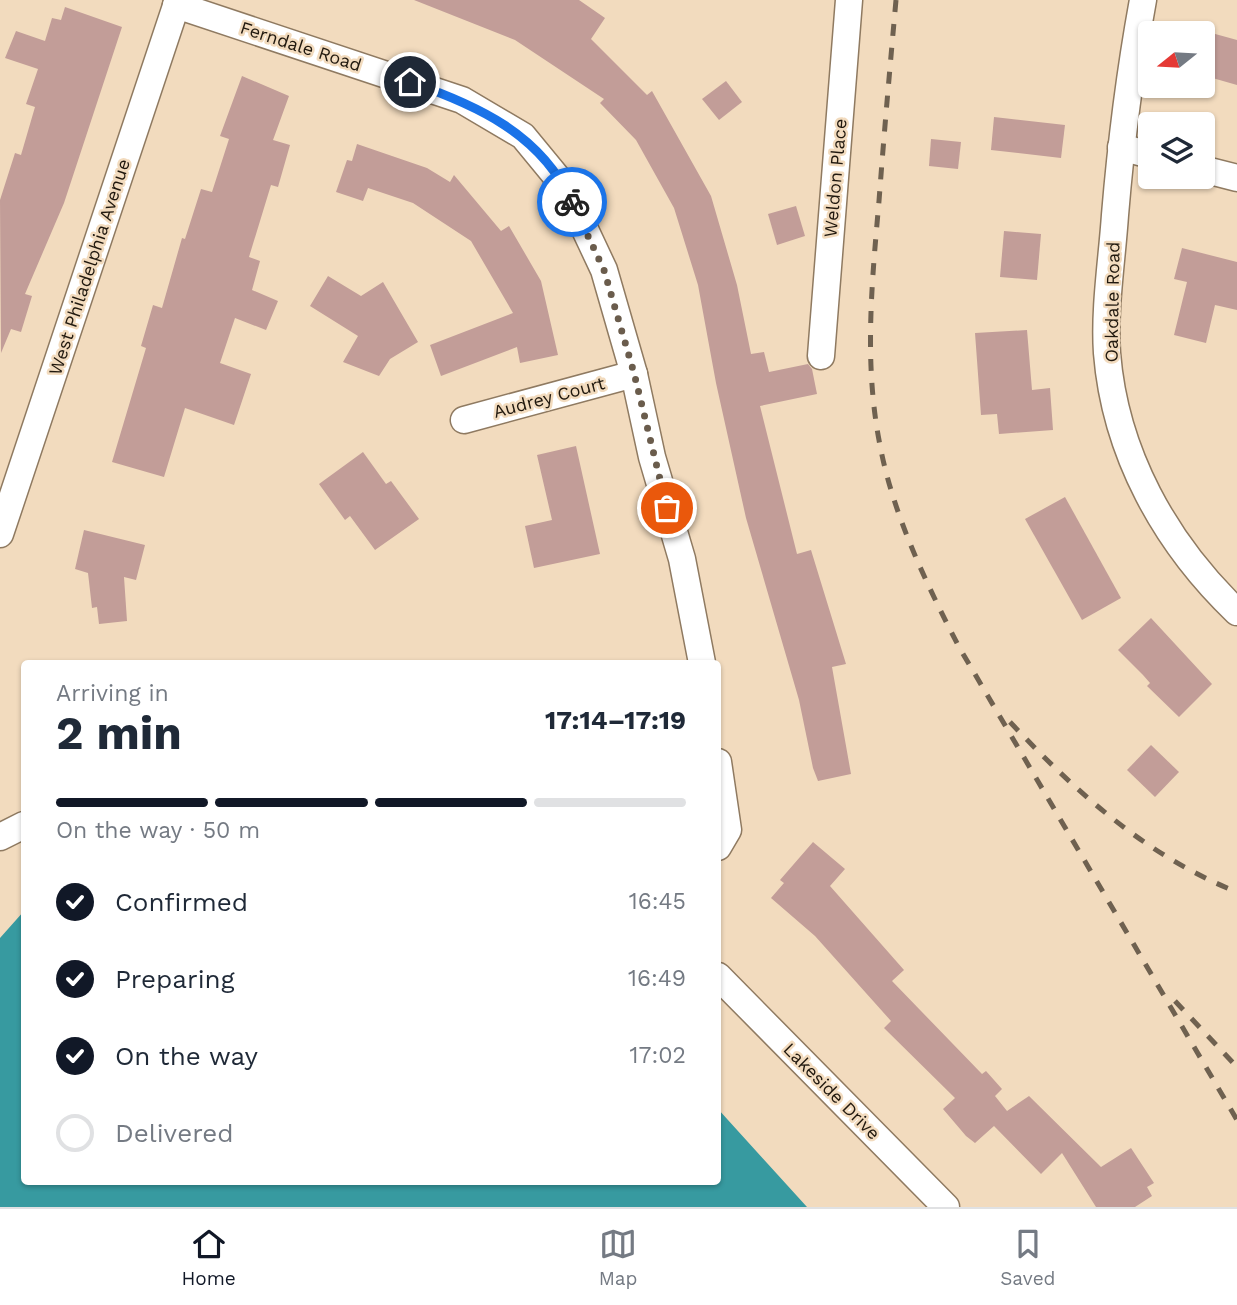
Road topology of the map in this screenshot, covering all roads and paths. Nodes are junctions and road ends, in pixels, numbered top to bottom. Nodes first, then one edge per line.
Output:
1 (849, 0) edge
2 (1143, 0) edge
3 (177, 2) edge
4 (1121, 148) junction
5 (1138, 152) edge
6 (1215, 172) edge
7 (1237, 178) edge
8 (821, 356) dead end
9 (634, 373) junction
10 (464, 420) dead end
11 (0, 534) edge
12 (1237, 612) edge
13 (701, 660) edge
14 (721, 782) edge
15 (721, 842) edge
16 (721, 979) edge
17 (946, 1207) edge

1 - 8 street, Weldon Place
2 - 4 street, Oakdale Road
3 - 9 street, Ferndale Road
3 - 11 street, West Philadelphia Avenue
4 - 5 street
4 - 12 street, Oakdale Road
6 - 7 street
9 - 10 street, Audrey Court
9 - 13 street, Ferndale Road
14 - 15 street
16 - 17 street, Lakeside Drive

